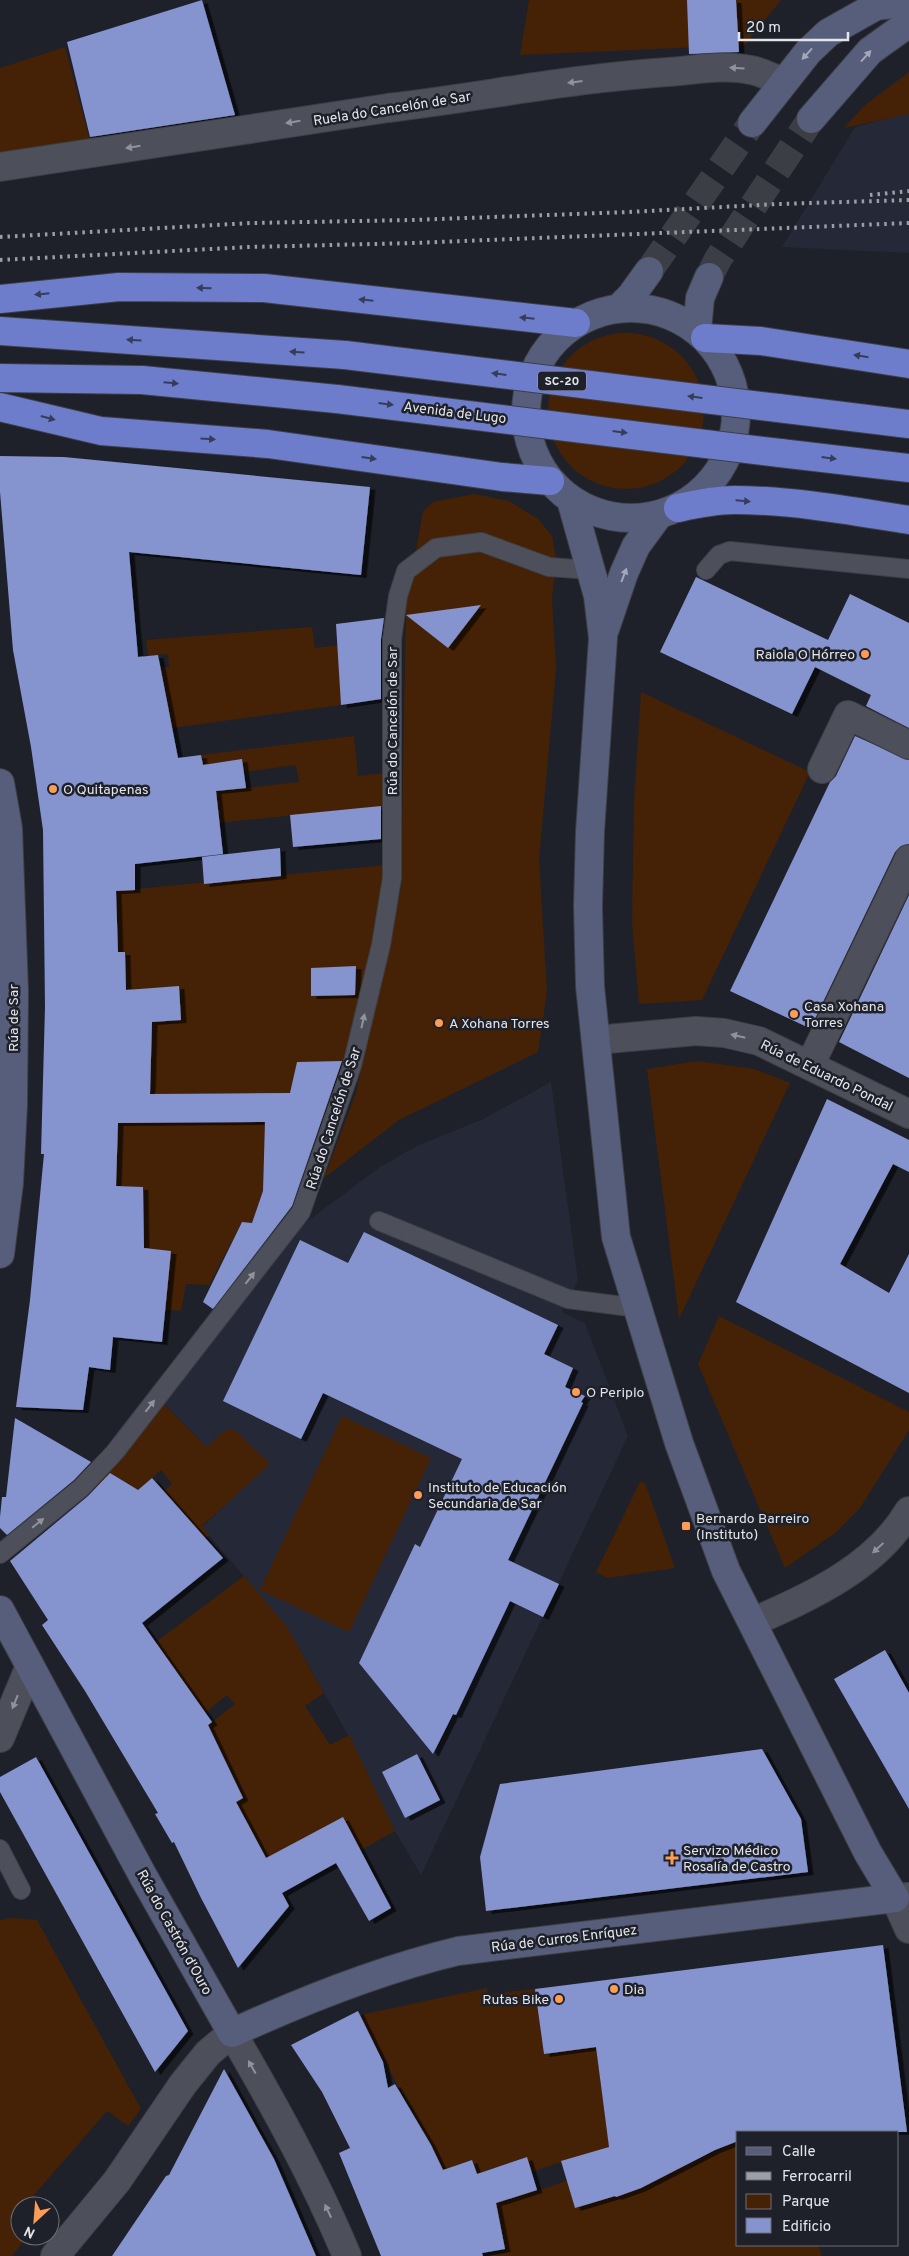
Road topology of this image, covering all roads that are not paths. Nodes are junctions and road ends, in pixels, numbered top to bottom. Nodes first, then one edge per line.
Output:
1 (909, 2) edge
2 (909, 23) edge
3 (783, 82) junction
4 (811, 119) tunnel mouth
5 (752, 123) tunnel mouth
6 (0, 168) edge
7 (649, 271) tunnel mouth
8 (709, 277) tunnel mouth
9 (0, 298) edge
10 (619, 308) junction
11 (576, 323) junction
12 (0, 331) edge
13 (701, 334) junction
14 (909, 364) edge
15 (0, 378) edge
16 (909, 406) edge
17 (0, 407) edge
18 (778, 408) junction
19 (909, 424) edge
20 (909, 468) edge
21 (550, 481) junction
22 (572, 500) junction
23 (668, 512) junction
24 (909, 520) edge
25 (909, 568) edge
26 (591, 570) junction
27 (706, 570) dead end
28 (603, 638) junction
29 (909, 745) edge
30 (822, 769) dead end
31 (0, 783) edge
32 (909, 859) edge
33 (596, 1040) junction
34 (810, 1065) junction
35 (909, 1114) edge
36 (380, 1222) dead end
37 (0, 1254) edge
38 (638, 1308) junction
39 (909, 1511) edge
40 (0, 1554) edge
41 (0, 1610) edge
42 (753, 1622) junction
43 (30, 1666) junction
44 (0, 1738) edge
45 (0, 1849) edge
46 (21, 1890) dead end
47 (902, 1897) edge
48 (909, 1929) edge
49 (232, 2033) junction
50 (55, 2256) edge
51 (346, 2256) edge

1 -> 3 street
4 -> 2 street
3 - 5 street
3 -> 6 street, Ruela do Cancelón de Sar
7 - 10 street
8 - 13 street
11 -> 9 highway
10 - 11 street
10 - 13 street
11 - 21 street
18 -> 12 highway, SC-20, bridge
14 -> 13 highway
13 - 23 street
15 -> 20 highway, Avenida de Lugo, bridge
16 - 18 highway
17 -> 21 highway
18 - 19 highway, SC-20
21 - 22 street
22 - 23 street
22 - 26 street
23 -> 24 highway
28 -> 23 street
25 - 27 lane
26 - 28 street
40 -> 26 lane, Rúa do Cancelón de Sar
28 - 33 street
29 - 30 street
31 - 37 street, Rúa de Sar
32 - 34 street
34 -> 33 street, Rúa de Eduardo Pondal
33 - 38 street
34 - 35 street, Rúa de Eduardo Pondal
36 - 38 lane
38 - 42 street
39 -> 42 street
41 - 43 street, Rúa do Castrón d'Ouro
42 - 47 street
43 -> 44 street
43 - 49 street, Rúa do Castrón d'Ouro
45 - 46 lane
47 - 48 street
47 - 49 street, Rúa de Curros Enríquez
49 - 50 street
51 -> 49 street, Rúa do Castrón d'Ouro

